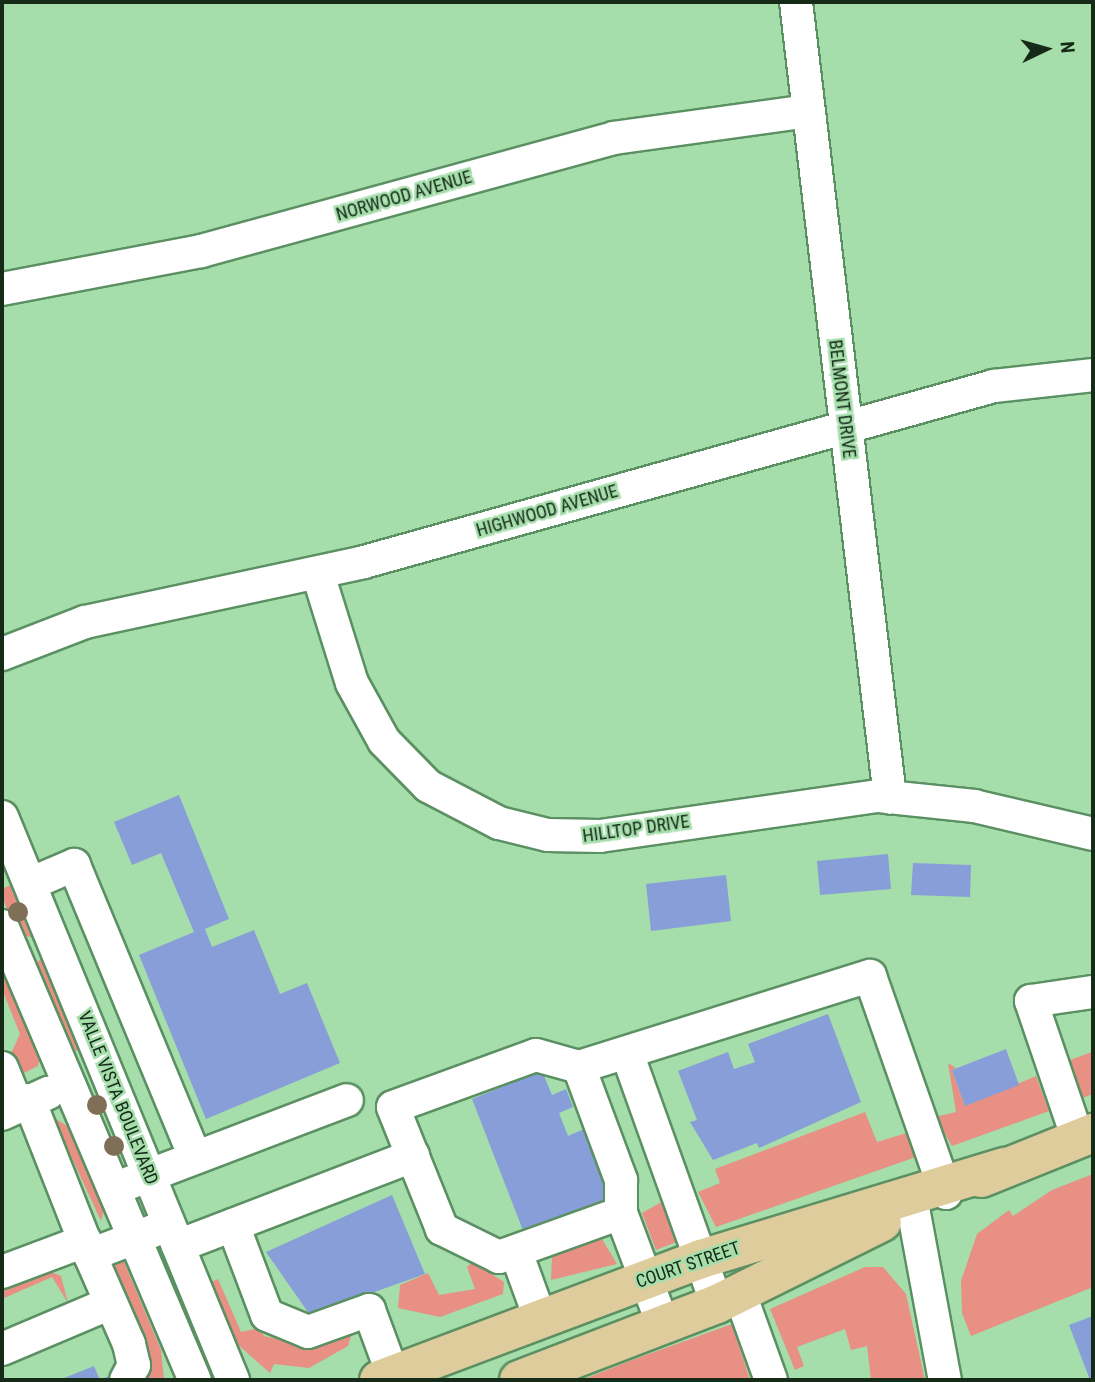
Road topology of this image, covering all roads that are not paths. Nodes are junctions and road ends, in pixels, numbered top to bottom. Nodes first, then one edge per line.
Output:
1 (796, 2) edge
2 (808, 111) junction
3 (2, 289) edge
4 (1093, 375) edge
5 (846, 427) junction
6 (318, 574) junction
7 (2, 654) edge
8 (890, 797) junction
9 (2, 817) edge
10 (1093, 834) edge
11 (19, 870) edge
12 (2, 926) edge
13 (1093, 992) edge
14 (627, 1053) junction
15 (579, 1067) junction
16 (2, 1068) edge
17 (108, 1069) junction
18 (68, 1086) junction
19 (346, 1100) dead end
20 (16, 1107) edge
21 (1086, 1136) edge
22 (413, 1156) junction
23 (195, 1157) junction
24 (149, 1175) junction
25 (111, 1190) junction
26 (934, 1196) junction
27 (621, 1213) junction
28 (233, 1225) junction
29 (173, 1236) junction
30 (135, 1239) junction
31 (87, 1248) junction
32 (507, 1254) junction
33 (701, 1259) junction
34 (10, 1272) edge
35 (646, 1279) junction
36 (729, 1299) junction
37 (111, 1303) junction
38 (540, 1318) junction
39 (663, 1325) junction
40 (2, 1349) edge
41 (386, 1377) edge
42 (126, 1380) edge
43 (195, 1380) edge
44 (233, 1380) edge
45 (519, 1380) edge
46 (771, 1380) edge
47 (945, 1380) edge

1 - 2 street, BELMONT DRIVE
2 - 3 street, NORWOOD AVENUE
2 - 5 street, BELMONT DRIVE
4 - 5 street, HIGHWOOD AVENUE
5 - 6 street, HIGHWOOD AVENUE
5 - 8 street, BELMONT DRIVE
6 - 7 street, HIGHWOOD AVENUE
6 - 8 street, HILLTOP DRIVE
8 - 10 street, HILLTOP DRIVE
9 - 11 street, VALLE VISTA BOULEVARD
11 - 17 street, VALLE VISTA BOULEVARD
11 - 23 street
12 - 18 street
13 - 21 street
14 - 15 street
14 - 26 street
14 - 33 street
15 - 22 street
15 - 27 street
16 - 20 street
17 - 18 street
17 - 24 street, VALLE VISTA BOULEVARD
18 - 20 street
18 - 25 street
19 - 23 street
20 - 31 street
21 - 26 main road, COURT STREET
22 - 28 street
22 - 32 street
23 - 24 street
24 - 25 street
24 - 29 street, VALLE VISTA BOULEVARD
25 - 30 street
26 - 33 main road, COURT STREET
26 - 36 main road, COURT STREET
26 - 47 street
27 - 32 street
27 - 35 street
28 - 29 street
28 - 41 street
29 - 30 street
29 - 44 street, VALLE VISTA BOULEVARD
30 - 31 street
30 - 43 street
31 - 34 street
31 - 37 street
32 - 38 street
33 - 35 main road, COURT STREET
33 - 36 street
35 - 38 main road, COURT STREET
35 - 39 street
36 - 39 main road, COURT STREET
36 - 46 street
37 - 40 street
37 - 42 street
38 - 41 main road, COURT STREET
39 - 45 main road, COURT STREET

